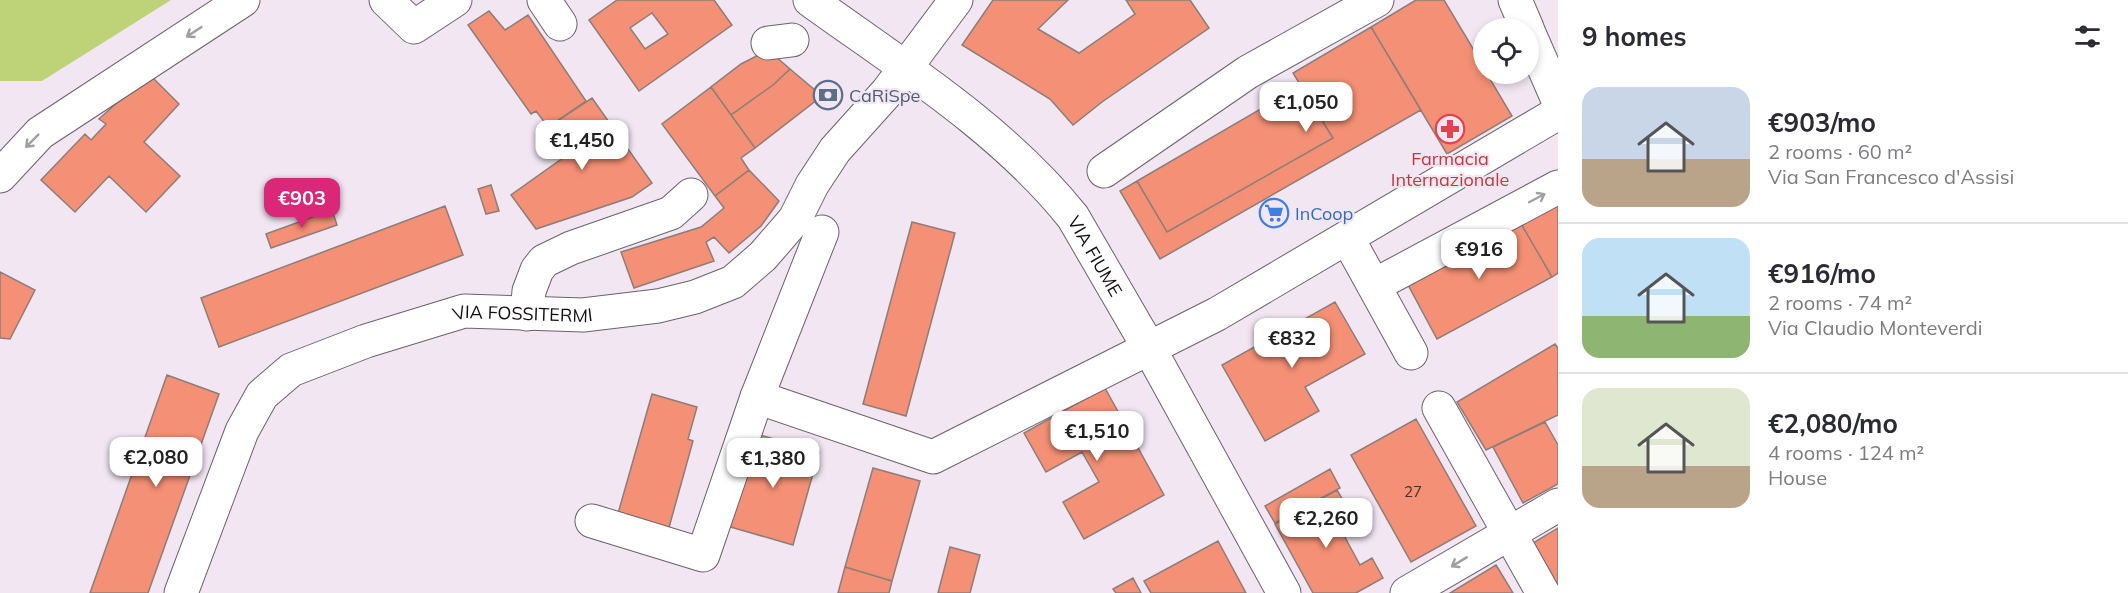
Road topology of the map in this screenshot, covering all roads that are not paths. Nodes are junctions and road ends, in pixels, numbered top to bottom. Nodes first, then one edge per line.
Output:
1 (243, 0) edge
2 (386, 0) edge
3 (455, 0) edge
4 (810, 0) edge
5 (956, 0) edge
6 (1377, 0) edge
7 (1515, 0) edge
8 (1523, 18) edge
9 (1539, 55) edge
10 (905, 68) junction
11 (1558, 99) edge
12 (1558, 113) edge
13 (1104, 171) dead end
14 (0, 176) edge
15 (1558, 187) edge
16 (691, 195) dead end
17 (822, 232) dead end
18 (1348, 239) junction
19 (1374, 285) junction
20 (527, 314) junction
21 (1149, 348) junction
22 (1411, 353) dead end
23 (757, 397) junction
24 (1439, 408) dead end
25 (1558, 505) edge
26 (592, 521) dead end
27 (1510, 532) junction
28 (181, 593) edge
29 (1284, 593) edge
30 (1407, 593) edge
31 (1543, 593) edge

1 -> 14 street
2 - 3 street
4 - 10 street, VIA FIUME
5 - 10 street, VIA FOSSITERMI
6 - 13 street
7 - 8 street
9 - 11 street
10 - 20 street, VIA FOSSITERMI
10 - 21 street, VIA FIUME
12 - 18 street
19 -> 15 street
16 - 20 street
17 - 23 street
18 - 19 street
18 - 21 street
19 - 22 street
20 - 28 street, VIA FOSSITERMI
21 - 23 street
21 - 29 street, VIA FIUME
23 - 26 street
24 - 27 street
25 - 27 street
27 -> 30 street
27 - 31 street

